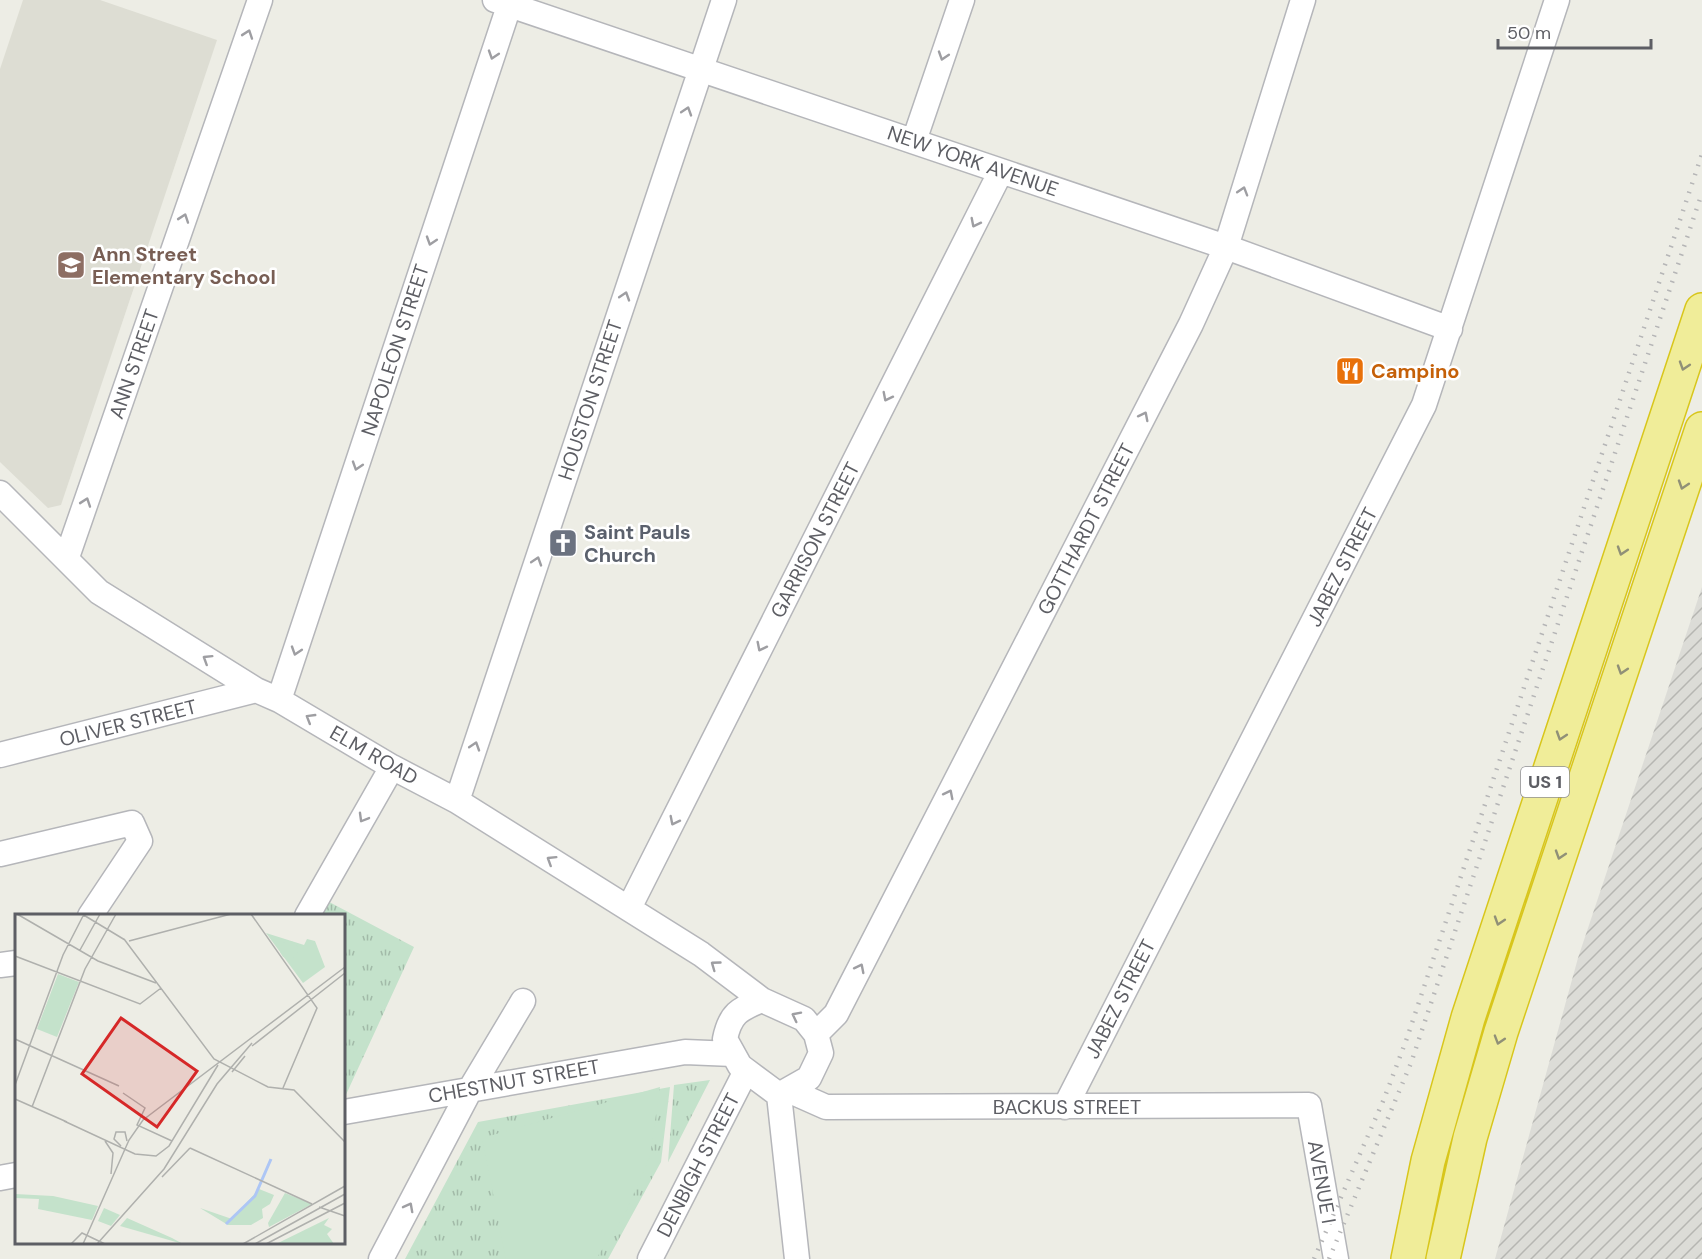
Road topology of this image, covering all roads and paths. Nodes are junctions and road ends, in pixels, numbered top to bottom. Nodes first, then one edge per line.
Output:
1 (260, 0) edge
2 (724, 0) edge
3 (962, 0) edge
4 (1303, 0) edge
5 (1557, 0) edge
6 (505, 2) edge
7 (701, 68) junction
8 (914, 141) junction
9 (1001, 171) junction
10 (1226, 247) junction
11 (1702, 310) edge
12 (1450, 328) junction
13 (1702, 429) edge
14 (3, 499) edge
15 (67, 557) junction
16 (256, 690) junction
17 (279, 700) junction
18 (0, 755) edge
19 (392, 767) junction
20 (457, 801) junction
21 (0, 854) edge
22 (629, 908) junction
23 (91, 914) edge
24 (308, 914) edge
25 (15, 963) edge
26 (0, 964) edge
27 (762, 1000) junction
28 (523, 1001) dead end
29 (729, 1020) junction
30 (816, 1034) junction
31 (685, 1052) junction
32 (740, 1063) junction
33 (471, 1088) junction
34 (793, 1088) junction
35 (1309, 1105) joint
36 (1065, 1107) junction
37 (345, 1112) edge
38 (15, 1175) edge
39 (0, 1178) edge
40 (381, 1259) edge
41 (650, 1259) edge
42 (797, 1259) edge
43 (1336, 1259) edge
44 (1408, 1259) edge
45 (1443, 1259) edge

15 -> 1 street, ANN STREET
2 - 7 street, HOUSTON STREET
3 -> 8 street
10 -> 4 street, GOTTHARDT STREET
5 - 12 street, JABEZ STREET
6 - 7 street, NEW YORK AVENUE
6 -> 17 street, NAPOLEON STREET
7 - 8 street, NEW YORK AVENUE
20 -> 7 street, HOUSTON STREET
8 - 9 street, NEW YORK AVENUE
9 - 10 street, NEW YORK AVENUE
9 -> 22 street, GARRISON STREET
10 - 12 street, NEW YORK AVENUE
30 -> 10 street, GOTTHARDT STREET
11 -> 44 highway, US 1
12 - 36 street, JABEZ STREET
13 -> 45 highway
14 - 15 street, ELM ROAD
16 -> 15 street, ELM ROAD
16 - 17 street, ELM ROAD
16 - 18 street, OLIVER STREET
19 -> 17 street, ELM ROAD
19 - 20 street, ELM ROAD
19 -> 24 street
22 -> 20 street, ELM ROAD
21 - 23 street
27 -> 22 street, ELM ROAD
25 - 26 street
27 - 29 street
30 -> 27 street
28 - 33 street
29 - 31 street
29 - 32 street
30 - 34 street
31 - 32 street
31 - 33 street, CHESTNUT STREET
32 - 34 street
32 - 41 street, DENBIGH STREET
33 - 37 street, CHESTNUT STREET
40 -> 33 street
34 - 36 street, BACKUS STREET
34 - 42 street
35 - 36 street, BACKUS STREET
35 - 43 street, AVENUE I
38 - 39 street

